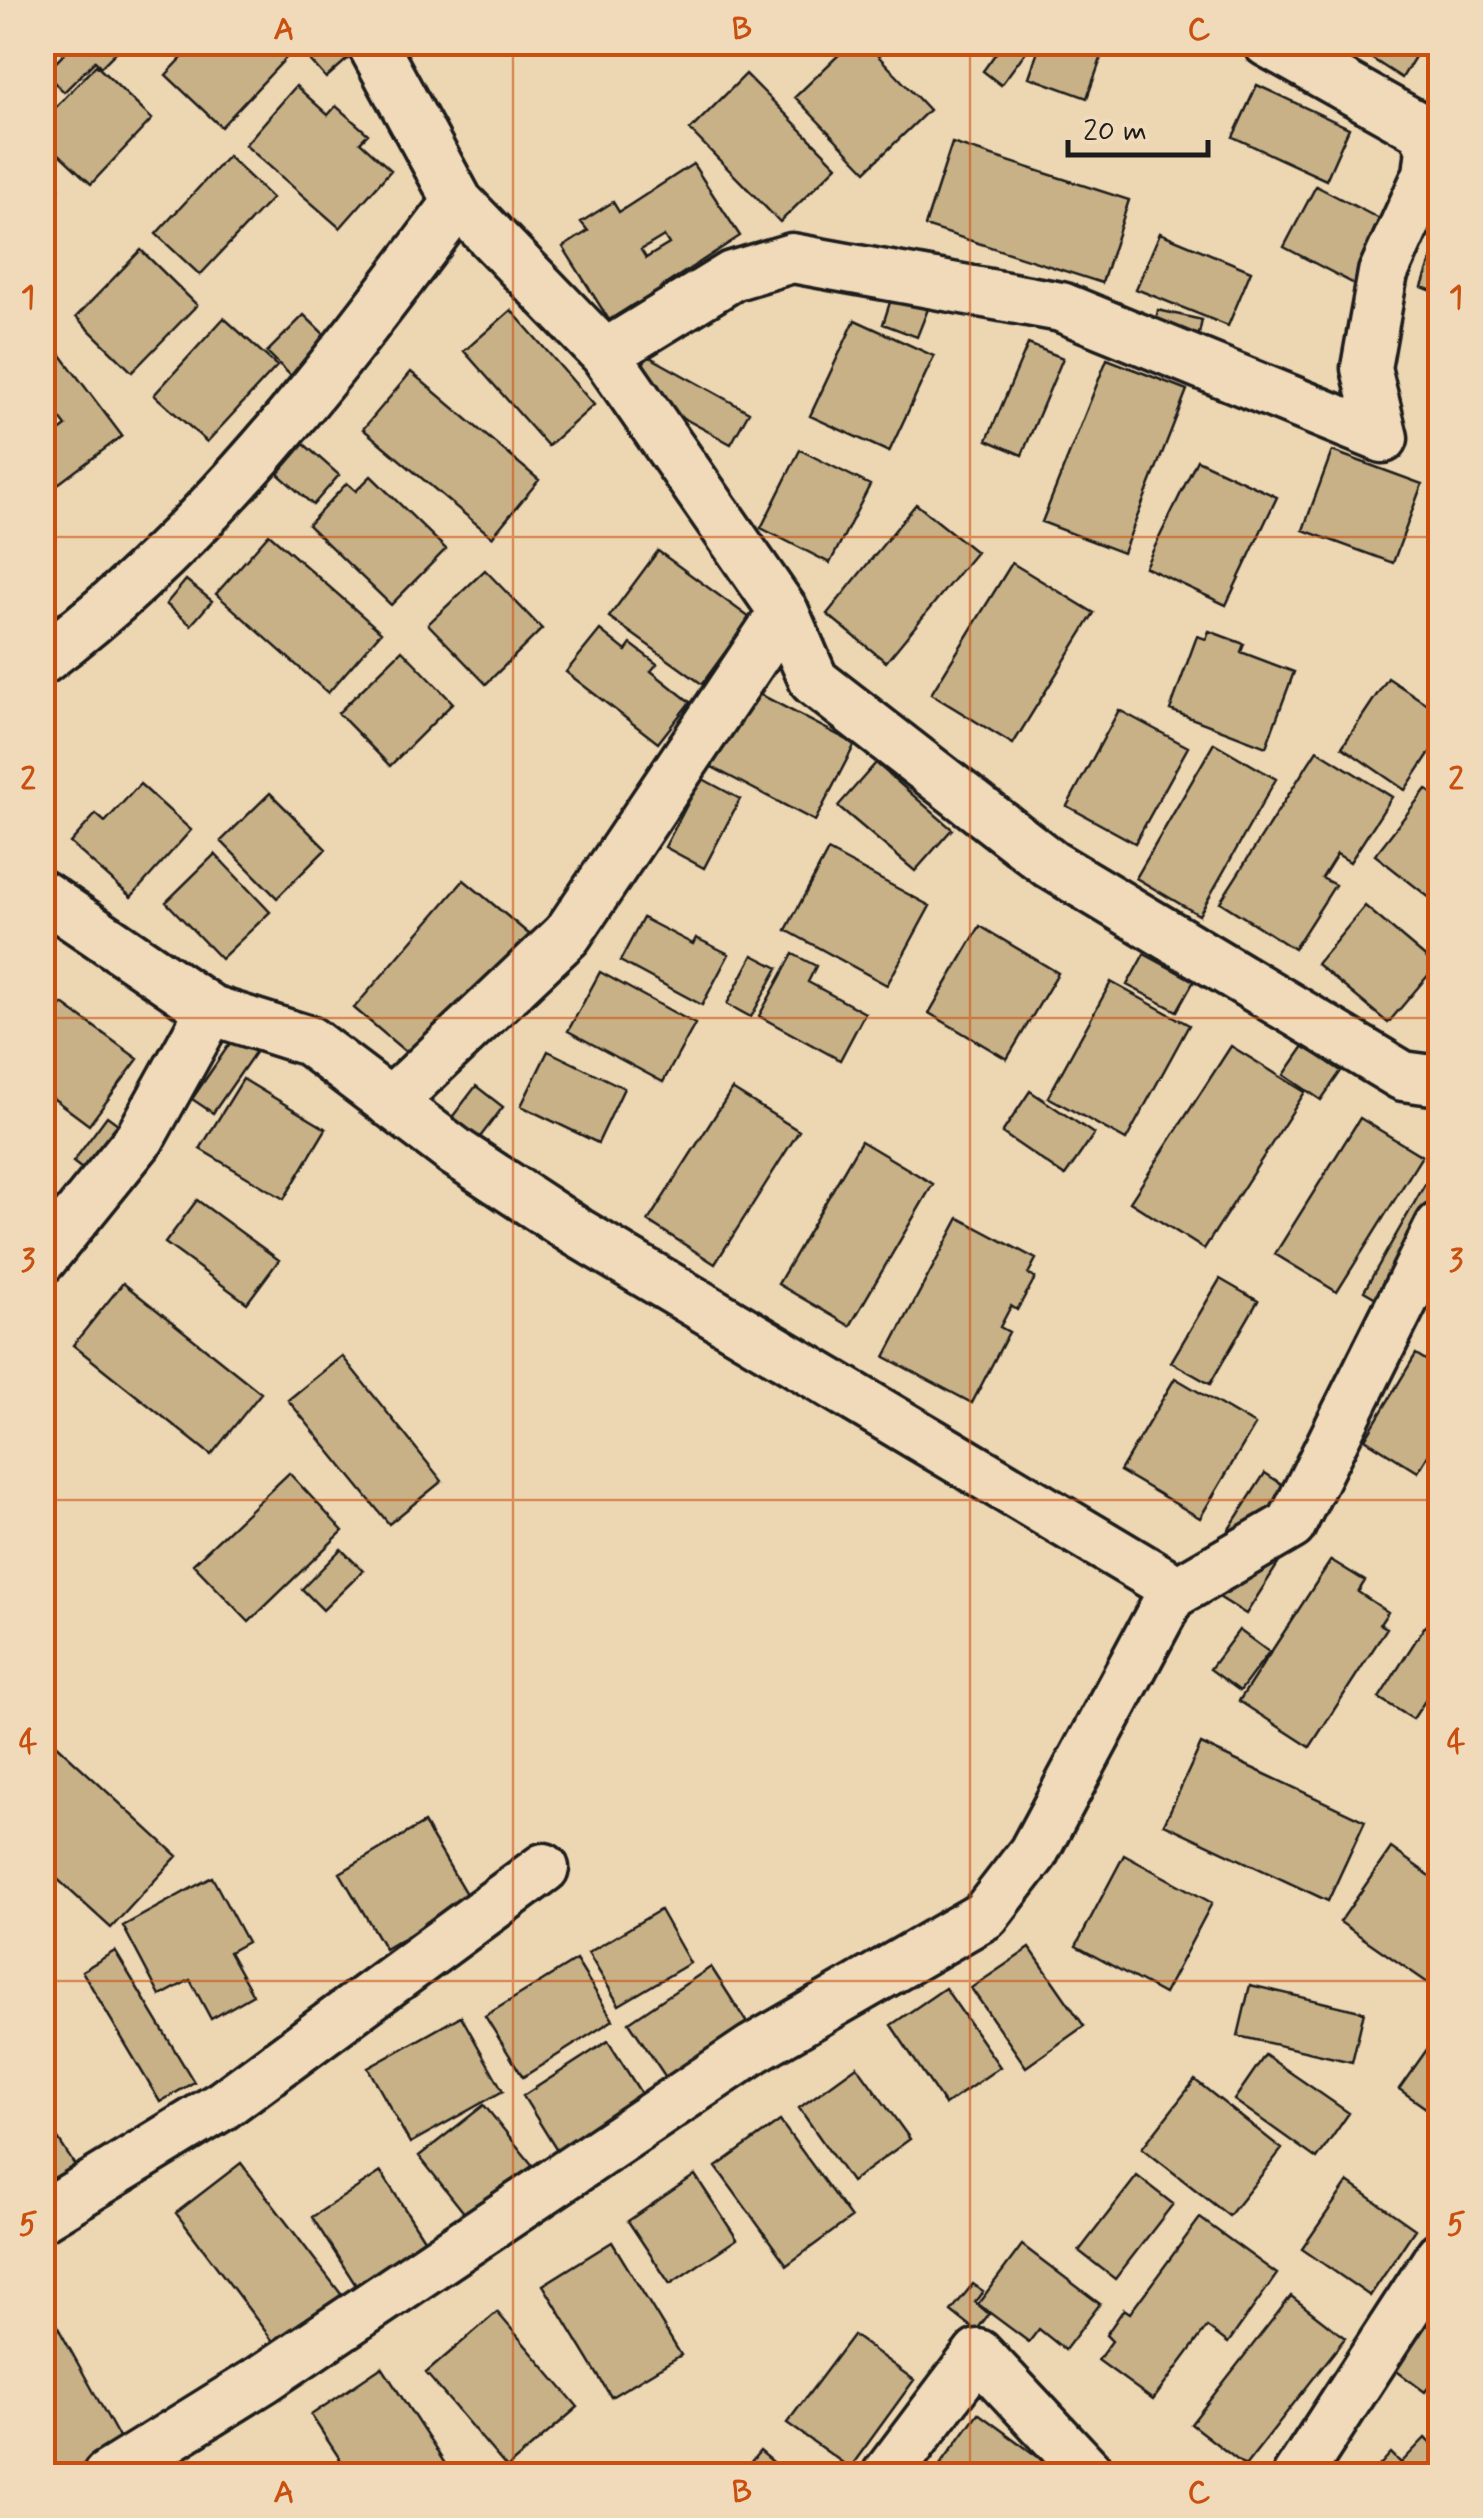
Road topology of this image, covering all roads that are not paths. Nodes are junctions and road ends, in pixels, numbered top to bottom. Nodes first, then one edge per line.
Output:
1 (371, 42) edge
2 (1267, 42) edge
3 (458, 202) junction
4 (605, 354) junction
5 (784, 612) junction
6 (42, 660) edge
7 (42, 896) edge
8 (212, 1010) junction
9 (1440, 1081) edge
10 (390, 1103) junction
11 (1440, 1226) edge
12 (42, 1259) edge
13 (1171, 1595) junction
14 (544, 1868) dead end
15 (42, 2216) edge
16 (1440, 2256) edge
17 (107, 2476) edge
18 (886, 2476) edge
19 (1092, 2476) edge
20 (1297, 2476) edge

1 - 3 street
2 - 4 street
3 - 4 street
3 - 6 street
4 - 5 street
5 - 9 street
5 - 10 street
7 - 8 street
8 - 10 street
8 - 12 street
10 - 13 street
11 - 13 street
13 - 17 street
14 - 15 street
16 - 20 street
18 - 19 street

